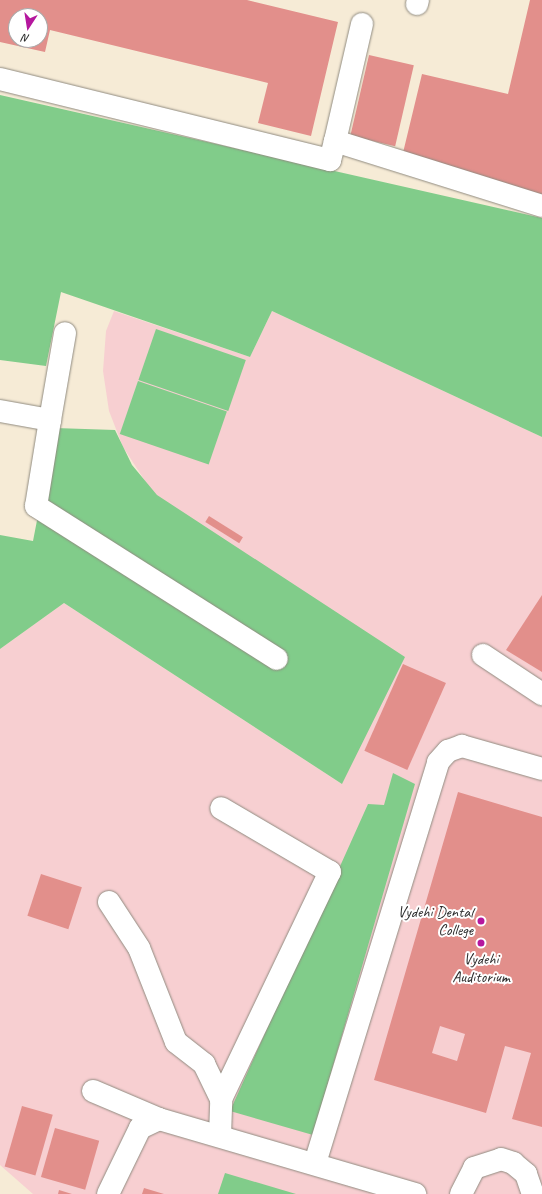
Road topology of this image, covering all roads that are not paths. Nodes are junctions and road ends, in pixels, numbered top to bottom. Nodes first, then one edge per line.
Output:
1 (362, 24) dead end
2 (0, 79) edge
3 (334, 141) junction
4 (542, 206) edge
5 (65, 333) dead end
6 (0, 411) edge
7 (50, 420) junction
8 (483, 654) dead end
9 (277, 659) dead end
10 (542, 694) edge
11 (542, 769) edge
12 (221, 808) dead end
13 (109, 902) dead end
14 (93, 1091) dead end
15 (221, 1099) junction
16 (158, 1119) junction
17 (220, 1136) junction
18 (315, 1163) junction
19 (108, 1194) edge
20 (415, 1194) edge
21 (461, 1194) edge
22 (533, 1194) edge

1 - 3 street
2 - 3 street
3 - 4 street
5 - 7 street
6 - 7 street
7 - 9 street
8 - 10 street
11 - 18 street
12 - 15 street
13 - 15 street
14 - 16 street
15 - 17 street
16 - 17 street
16 - 19 street
17 - 18 street
18 - 20 street
21 - 22 street

